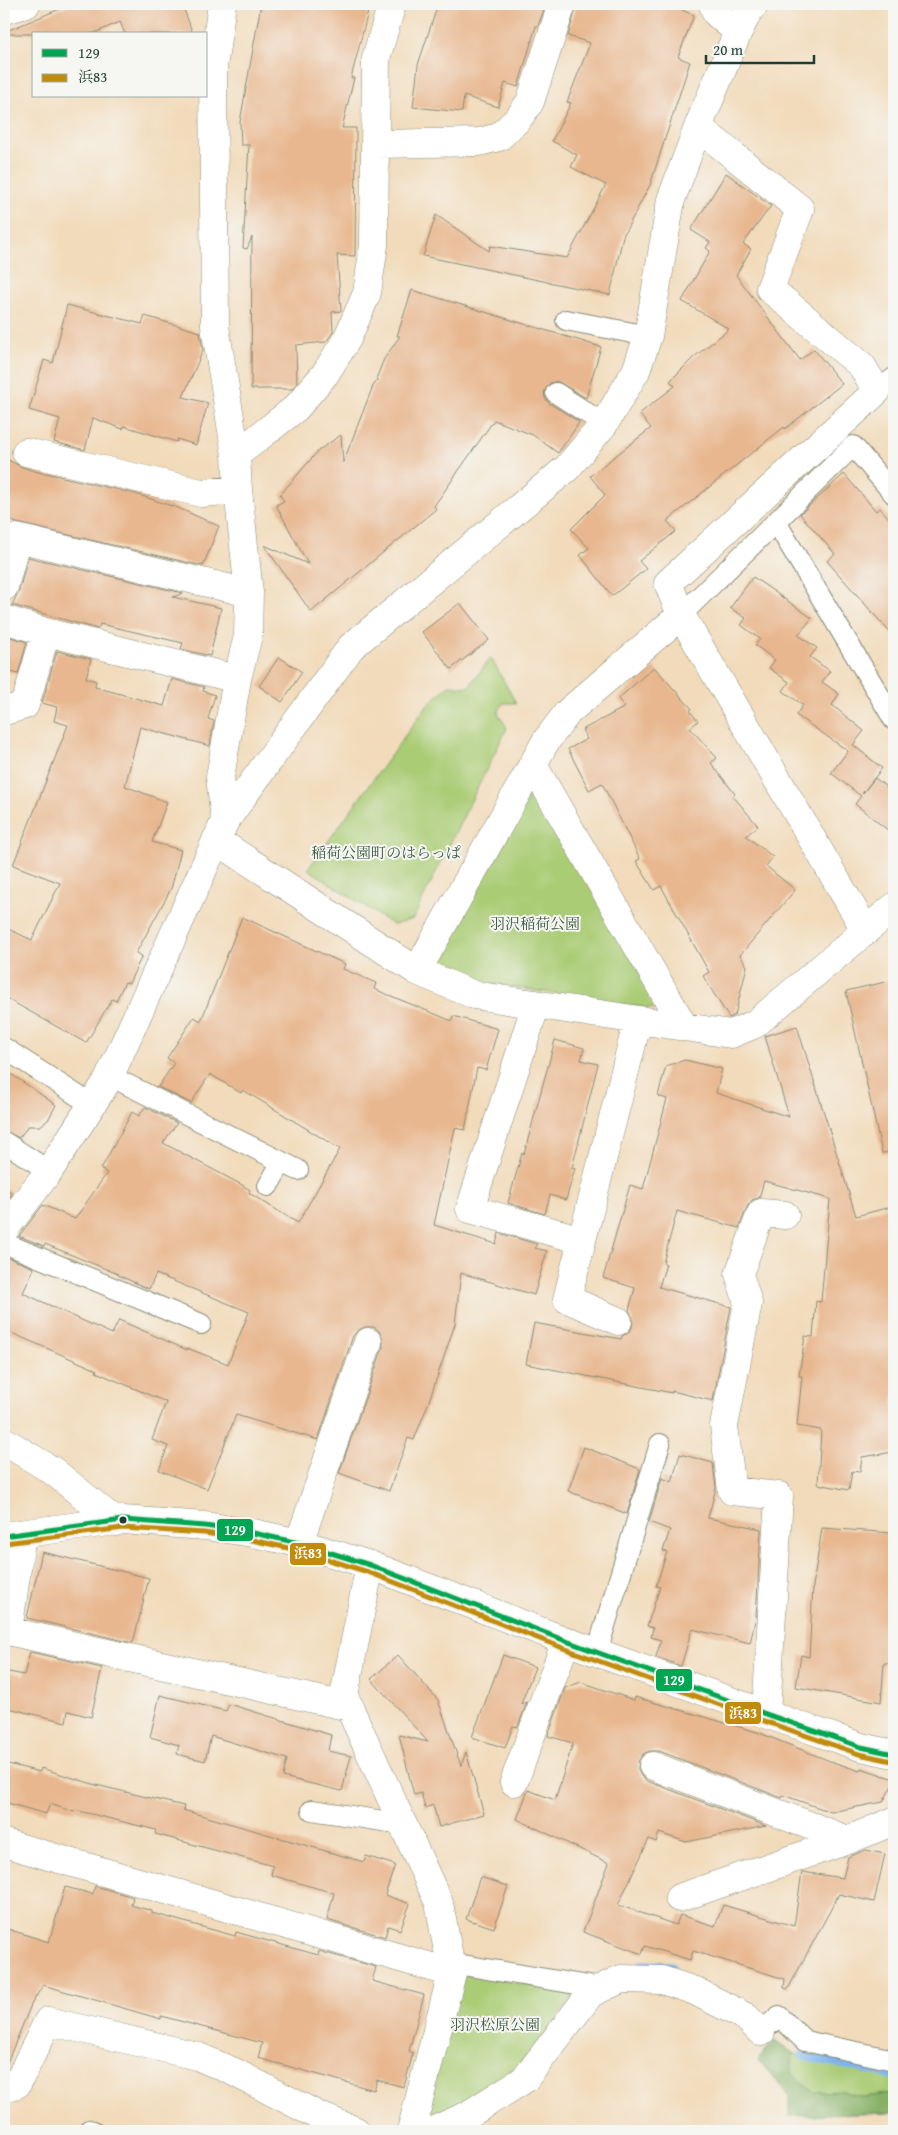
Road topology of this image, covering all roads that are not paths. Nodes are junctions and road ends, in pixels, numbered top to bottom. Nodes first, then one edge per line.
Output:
1 (26, 4) edge
2 (222, 4) edge
3 (392, 4) edge
4 (562, 4) edge
5 (714, 4) edge
6 (755, 4) edge
7 (4, 10) edge
8 (738, 32) junction
9 (698, 127) junction
10 (377, 144) junction
11 (566, 320) dead end
12 (648, 336) junction
13 (885, 385) edge
14 (556, 393) dead end
15 (604, 424) junction
16 (26, 452) dead end
17 (236, 454) junction
18 (238, 490) junction
19 (894, 494) edge
20 (776, 522) junction
21 (4, 587) edge
22 (249, 593) junction
23 (680, 615) junction
24 (4, 619) edge
25 (46, 632) junction
26 (237, 679) junction
27 (4, 708) edge
28 (894, 720) edge
29 (533, 765) junction
30 (220, 831) junction
31 (894, 907) edge
32 (866, 931) junction
33 (417, 972) junction
34 (536, 1004) junction
35 (638, 1020) junction
36 (684, 1027) junction
37 (4, 1048) edge
38 (110, 1076) junction
39 (92, 1105) junction
40 (4, 1142) edge
41 (49, 1171) junction
42 (268, 1186) dead end
43 (785, 1215) dead end
44 (4, 1230) edge
45 (582, 1240) junction
46 (4, 1243) edge
47 (618, 1321) dead end
48 (201, 1324) dead end
49 (368, 1342) dead end
50 (4, 1442) edge
51 (660, 1444) dead end
52 (116, 1522) junction
53 (13, 1535) edge
54 (299, 1543) junction
55 (370, 1565) junction
56 (566, 1641) junction
57 (597, 1652) junction
58 (350, 1707) junction
59 (766, 1714) junction
60 (894, 1754) edge
61 (653, 1766) dead end
62 (514, 1782) dead end
63 (312, 1810) dead end
64 (894, 1821) edge
65 (402, 1824) junction
66 (848, 1840) junction
67 (4, 1843) edge
68 (679, 1898) dead end
69 (452, 1968) junction
70 (600, 1988) junction
71 (762, 2032) joint
72 (894, 2060) edge
73 (4, 2088) edge
74 (356, 2131) edge
75 (411, 2131) edge
76 (432, 2131) edge

1 - 7 street
2 - 17 street
3 - 10 street
4 - 10 street
5 - 8 street
6 - 8 street
8 - 9 street
9 - 12 street
9 - 13 street
10 - 17 street
11 - 12 lane
12 - 15 street
13 - 23 street
14 - 15 lane
15 - 30 street
16 - 18 street
17 - 18 street
18 - 22 street
19 - 20 lane
20 - 23 lane
20 - 28 lane
21 - 22 street
22 - 26 street
23 - 29 street
23 - 32 street
24 - 25 street
25 - 26 street
25 - 27 street
26 - 30 street
29 - 33 street
29 - 36 street
30 - 33 street
30 - 38 street
31 - 32 street
32 - 36 street
33 - 34 street
34 - 35 street
34 - 45 street
35 - 36 street
35 - 45 street
37 - 39 lane
38 - 39 street
38 - 42 lane
39 - 41 street
40 - 41 lane
41 - 44 street
43 - 59 street
45 - 47 street
46 - 48 lane
49 - 54 street
50 - 52 street
51 - 57 lane
52 - 53 street
52 - 54 street
53 - 58 street
54 - 55 street
55 - 56 street
55 - 58 street
56 - 57 street
56 - 62 street
57 - 59 street
58 - 65 street
59 - 60 street
61 - 66 street
63 - 65 lane
64 - 66 street
65 - 69 street
66 - 68 street
67 - 69 street
69 - 70 lane
69 - 75 street
70 - 71 street
70 - 76 street
71 - 72 lane
73 - 74 street

